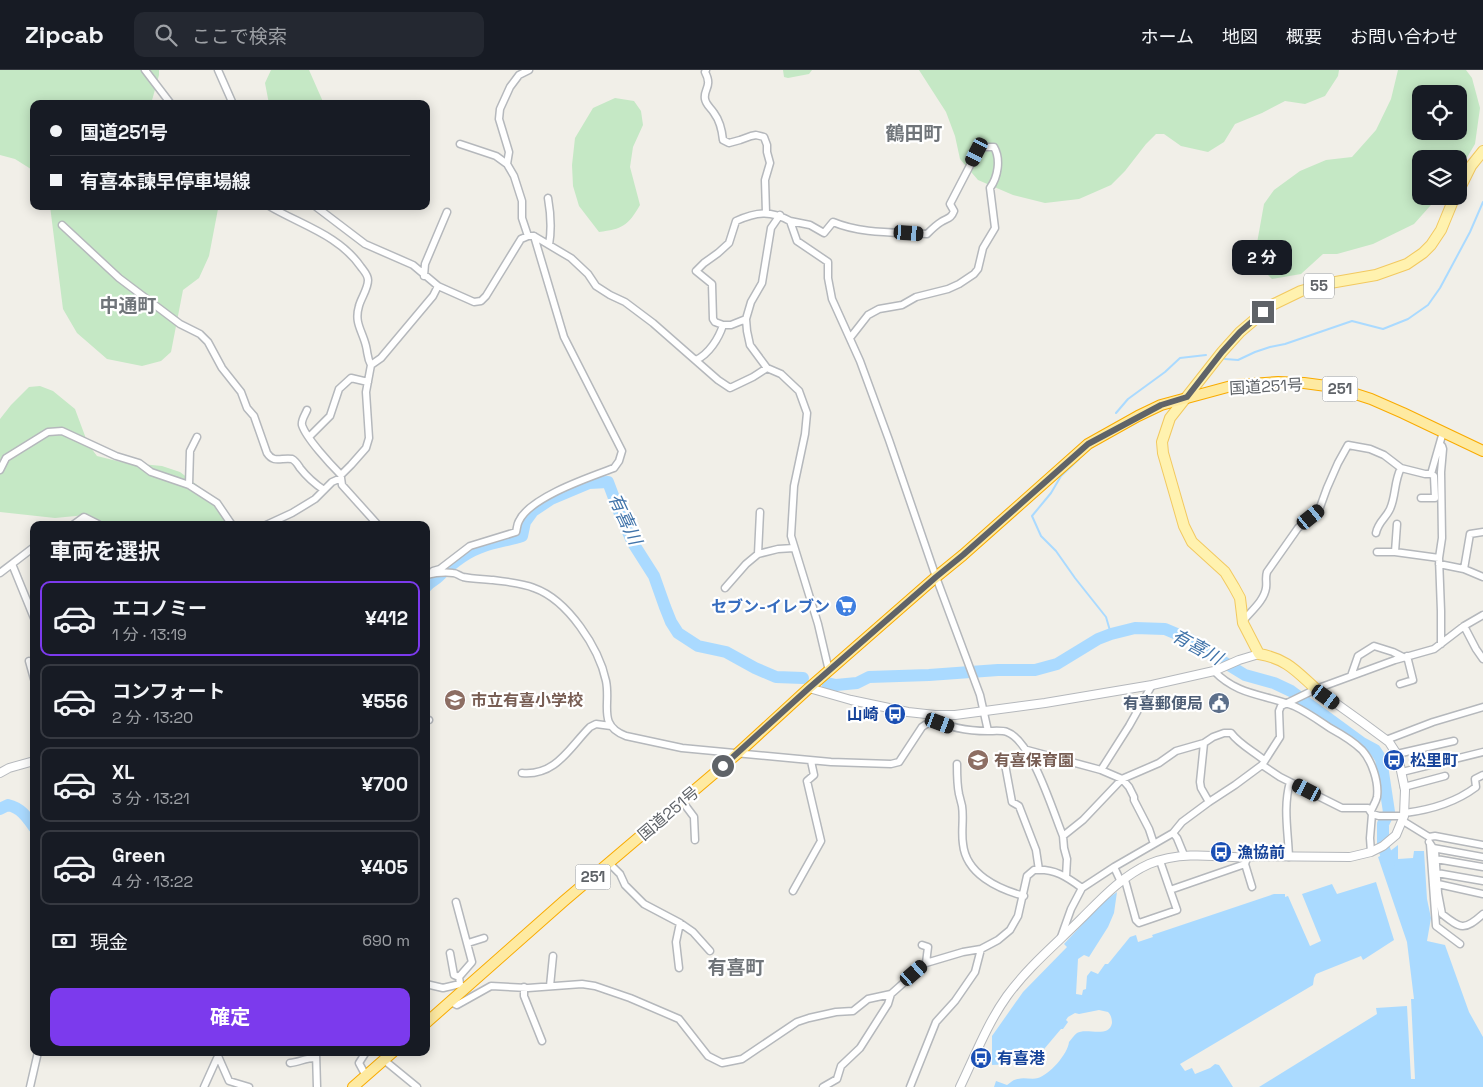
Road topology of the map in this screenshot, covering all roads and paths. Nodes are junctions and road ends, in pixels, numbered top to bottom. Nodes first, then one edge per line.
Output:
1 (146, 70) edge
2 (218, 70) edge
3 (528, 70) edge
4 (704, 71) edge
5 (168, 100) edge
6 (231, 100) edge
7 (460, 144) dead end
8 (1483, 151) edge
9 (507, 164) junction
10 (1467, 174) edge
11 (548, 198) dead end
12 (1452, 205) edge
13 (276, 210) edge
14 (320, 210) edge
15 (447, 212) dead end
16 (766, 213) junction
17 (780, 215) junction
18 (790, 220) junction
19 (62, 225) dead end
20 (531, 236) junction
21 (549, 245) junction
22 (424, 276) junction
23 (438, 286) junction
24 (746, 319) junction
25 (723, 325) junction
26 (850, 338) junction
27 (696, 360) junction
28 (371, 365) junction
29 (767, 368) junction
30 (368, 382) junction
31 (1187, 397) junction
32 (307, 410) dead end
33 (1443, 432) junction
34 (197, 437) dead end
35 (309, 437) junction
36 (1441, 443) junction
37 (1483, 451) edge
38 (1401, 468) junction
39 (0, 470) edge
40 (1432, 474) junction
41 (341, 477) junction
42 (189, 485) junction
43 (324, 490) junction
44 (1421, 498) dead end
45 (760, 512) dead end
46 (78, 521) edge
47 (92, 521) edge
48 (229, 521) edge
49 (275, 521) edge
50 (374, 521) edge
51 (1396, 524) dead end
52 (1483, 532) edge
53 (1376, 533) dead end
54 (794, 548) junction
55 (30, 550) edge
56 (1377, 552) dead end
57 (1395, 552) junction
58 (758, 554) junction
59 (1439, 561) junction
60 (12, 564) junction
61 (1464, 569) junction
62 (0, 573) edge
63 (430, 573) edge
64 (430, 574) edge
65 (936, 577) junction
66 (1483, 577) edge
67 (725, 588) dead end
68 (30, 608) edge
69 (1483, 615) edge
70 (1243, 621) junction
71 (1464, 626) junction
72 (1441, 644) junction
73 (1259, 654) junction
74 (1405, 657) junction
75 (1483, 659) edge
76 (28, 661) dead end
77 (30, 667) edge
78 (1218, 669) junction
79 (829, 671) junction
80 (1351, 676) junction
81 (1400, 684) dead end
82 (1152, 685) junction
83 (809, 688) junction
84 (1316, 689) junction
85 (1288, 703) junction
86 (1483, 707) edge
87 (984, 710) junction
88 (935, 717) junction
89 (611, 726) junction
90 (988, 731) junction
91 (1386, 740) junction
92 (1454, 741) dead end
93 (1204, 743) junction
94 (1027, 750) junction
95 (1483, 752) edge
96 (737, 754) junction
97 (1397, 754) junction
98 (1004, 759) dead end
99 (811, 761) junction
100 (30, 762) edge
101 (1263, 762) junction
102 (956, 764) dead end
103 (1102, 770) junction
104 (0, 772) edge
105 (1402, 772) junction
106 (522, 773) dead end
107 (1483, 775) edge
108 (1445, 776) dead end
109 (1122, 778) junction
110 (1290, 782) junction
111 (1404, 787) junction
112 (682, 801) junction
113 (1209, 802) junction
114 (1374, 813) junction
115 (1402, 818) junction
116 (1173, 833) junction
117 (1063, 836) junction
118 (695, 840) dead end
119 (1430, 842) junction
120 (1154, 844) junction
121 (1483, 844) edge
122 (1373, 851) junction
123 (1184, 855) junction
124 (1289, 857) junction
125 (1483, 857) edge
126 (1436, 858) junction
127 (1160, 861) junction
128 (1246, 861) junction
129 (609, 863) junction
130 (1114, 867) junction
131 (1483, 867) edge
132 (1039, 870) junction
133 (1437, 873) junction
134 (1066, 877) junction
135 (1483, 880) edge
136 (1123, 881) junction
137 (1438, 884) junction
138 (1082, 888) junction
139 (1252, 888) dead end
140 (1170, 890) junction
141 (793, 892) dead end
142 (1483, 894) edge
143 (1024, 896) junction
144 (456, 902) dead end
145 (1483, 914) edge
146 (680, 923) junction
147 (484, 938) dead end
148 (1061, 938) junction
149 (468, 943) junction
150 (922, 944) dead end
151 (1460, 944) dead end
152 (981, 949) junction
153 (710, 951) dead end
154 (450, 953) dead end
155 (554, 956) dead end
156 (926, 963) junction
157 (679, 968) dead end
158 (461, 984) junction
159 (430, 985) edge
160 (550, 986) junction
161 (524, 987) junction
162 (891, 994) junction
163 (451, 1002) junction
164 (430, 1020) edge
165 (542, 1041) dead end
166 (37, 1056) edge
167 (217, 1056) edge
168 (219, 1056) edge
169 (312, 1056) edge
170 (315, 1056) edge
171 (363, 1056) edge
172 (388, 1056) edge
173 (384, 1060) junction
174 (290, 1063) dead end
175 (366, 1076) junction
176 (30, 1087) edge
177 (204, 1087) edge
178 (248, 1087) edge
179 (316, 1087) edge
180 (354, 1087) edge
181 (416, 1087) edge
182 (823, 1087) edge
183 (910, 1087) edge
184 (960, 1087) edge

1 - 5 street
2 - 6 street
3 - 9 street
4 - 16 street
7 - 9 street
8 - 10 main road
9 - 20 street
11 - 21 street
12 - 31 main road, 55
13 - 28 street
14 - 22 street
15 - 22 street
16 - 17 street
16 - 25 street
17 - 18 street
17 - 24 street
18 - 26 street
18 - 26 street
19 - 43 street
20 - 21 street
20 - 23 street
20 - 63 street
21 - 27 street
22 - 23 street
23 - 28 street
24 - 25 street
24 - 29 street
25 - 27 street
26 - 65 street
27 - 29 street
28 - 30 street
29 - 54 street
30 - 35 street
30 - 41 street
31 - 33 highway, 国道251号 / 251
31 - 65 highway, 国道251号 / 251
31 - 70 main road, 55
32 - 35 street
33 - 36 street
33 - 37 highway, 国道251号 / 251
34 - 42 street
35 - 41 street
36 - 40 street
36 - 59 street
38 - 40 street
38 - 53 street
38 - 70 street
39 - 42 street
40 - 44 street
41 - 43 street
41 - 50 street
42 - 48 street
43 - 49 street
45 - 58 street
46 - 47 street
51 - 57 street
52 - 61 street
54 - 58 street
54 - 79 street
55 - 60 street
56 - 57 street
57 - 59 street
58 - 67 street
59 - 61 street
59 - 72 street
60 - 62 street
60 - 68 street
61 - 66 street
64 - 89 street
65 - 79 highway, 国道251号 / 251
65 - 87 street
69 - 71 street
70 - 73 main road, 55
71 - 72 street
71 - 75 street
72 - 74 street
73 - 78 street
73 - 84 main road
74 - 80 street
74 - 80 street
74 - 81 street
76 - 77 street
78 - 82 street
78 - 85 street
79 - 83 highway, 国道251号 / 251
80 - 84 street
82 - 87 street
82 - 103 street
83 - 88 street
83 - 96 highway, 国道251号 / 251
84 - 85 street
84 - 91 street
85 - 101 street
85 - 114 street
86 - 91 street
87 - 88 street
87 - 90 street
88 - 90 street
88 - 99 street
89 - 96 street
89 - 106 street
90 - 94 street
91 - 97 street
92 - 97 street
93 - 101 street
93 - 109 street
93 - 113 street
94 - 103 street
94 - 117 street
95 - 105 street
96 - 99 street
96 - 112 highway, 国道251号 / 251
97 - 105 street
98 - 132 street
99 - 141 street
100 - 104 street
101 - 110 street
101 - 113 street
102 - 143 street
103 - 109 street
105 - 111 street
107 - 115 street
108 - 111 street
109 - 117 street
109 - 120 street
110 - 114 street
110 - 124 street
111 - 115 street
112 - 118 street
112 - 129 highway, 国道251号 / 251
113 - 116 street
114 - 115 street
114 - 122 street
115 - 119 street
115 - 122 street
116 - 120 street
116 - 123 street
117 - 134 street
119 - 121 street
119 - 125 street
119 - 126 street
119 - 151 street
120 - 130 street
122 - 124 street
123 - 127 street
123 - 128 street
124 - 128 street
126 - 131 street
126 - 133 street
127 - 136 street
127 - 140 street
128 - 139 street
128 - 140 street
129 - 146 street
129 - 158 highway, 国道251号 / 251
130 - 136 street
130 - 138 street
132 - 134 street
132 - 143 street
133 - 135 street
133 - 137 street
134 - 138 street
136 - 140 street
136 - 148 street
137 - 142 street
137 - 145 street
138 - 148 street
143 - 152 street
144 - 149 street
146 - 153 street
146 - 157 street
147 - 149 street
148 - 184 street
149 - 158 street
150 - 156 street
152 - 156 street
152 - 183 street
154 - 158 street
155 - 160 street
156 - 162 street
158 - 159 street
158 - 163 highway, 国道251号 / 251
160 - 161 street
160 - 162 street
161 - 163 street
161 - 165 street
162 - 182 street
163 - 164 highway, 国道251号 / 251
166 - 176 street
167 - 177 street
168 - 178 street
169 - 174 street
170 - 179 street
171 - 175 street
172 - 173 highway
173 - 175 highway
173 - 181 street
175 - 180 highway

